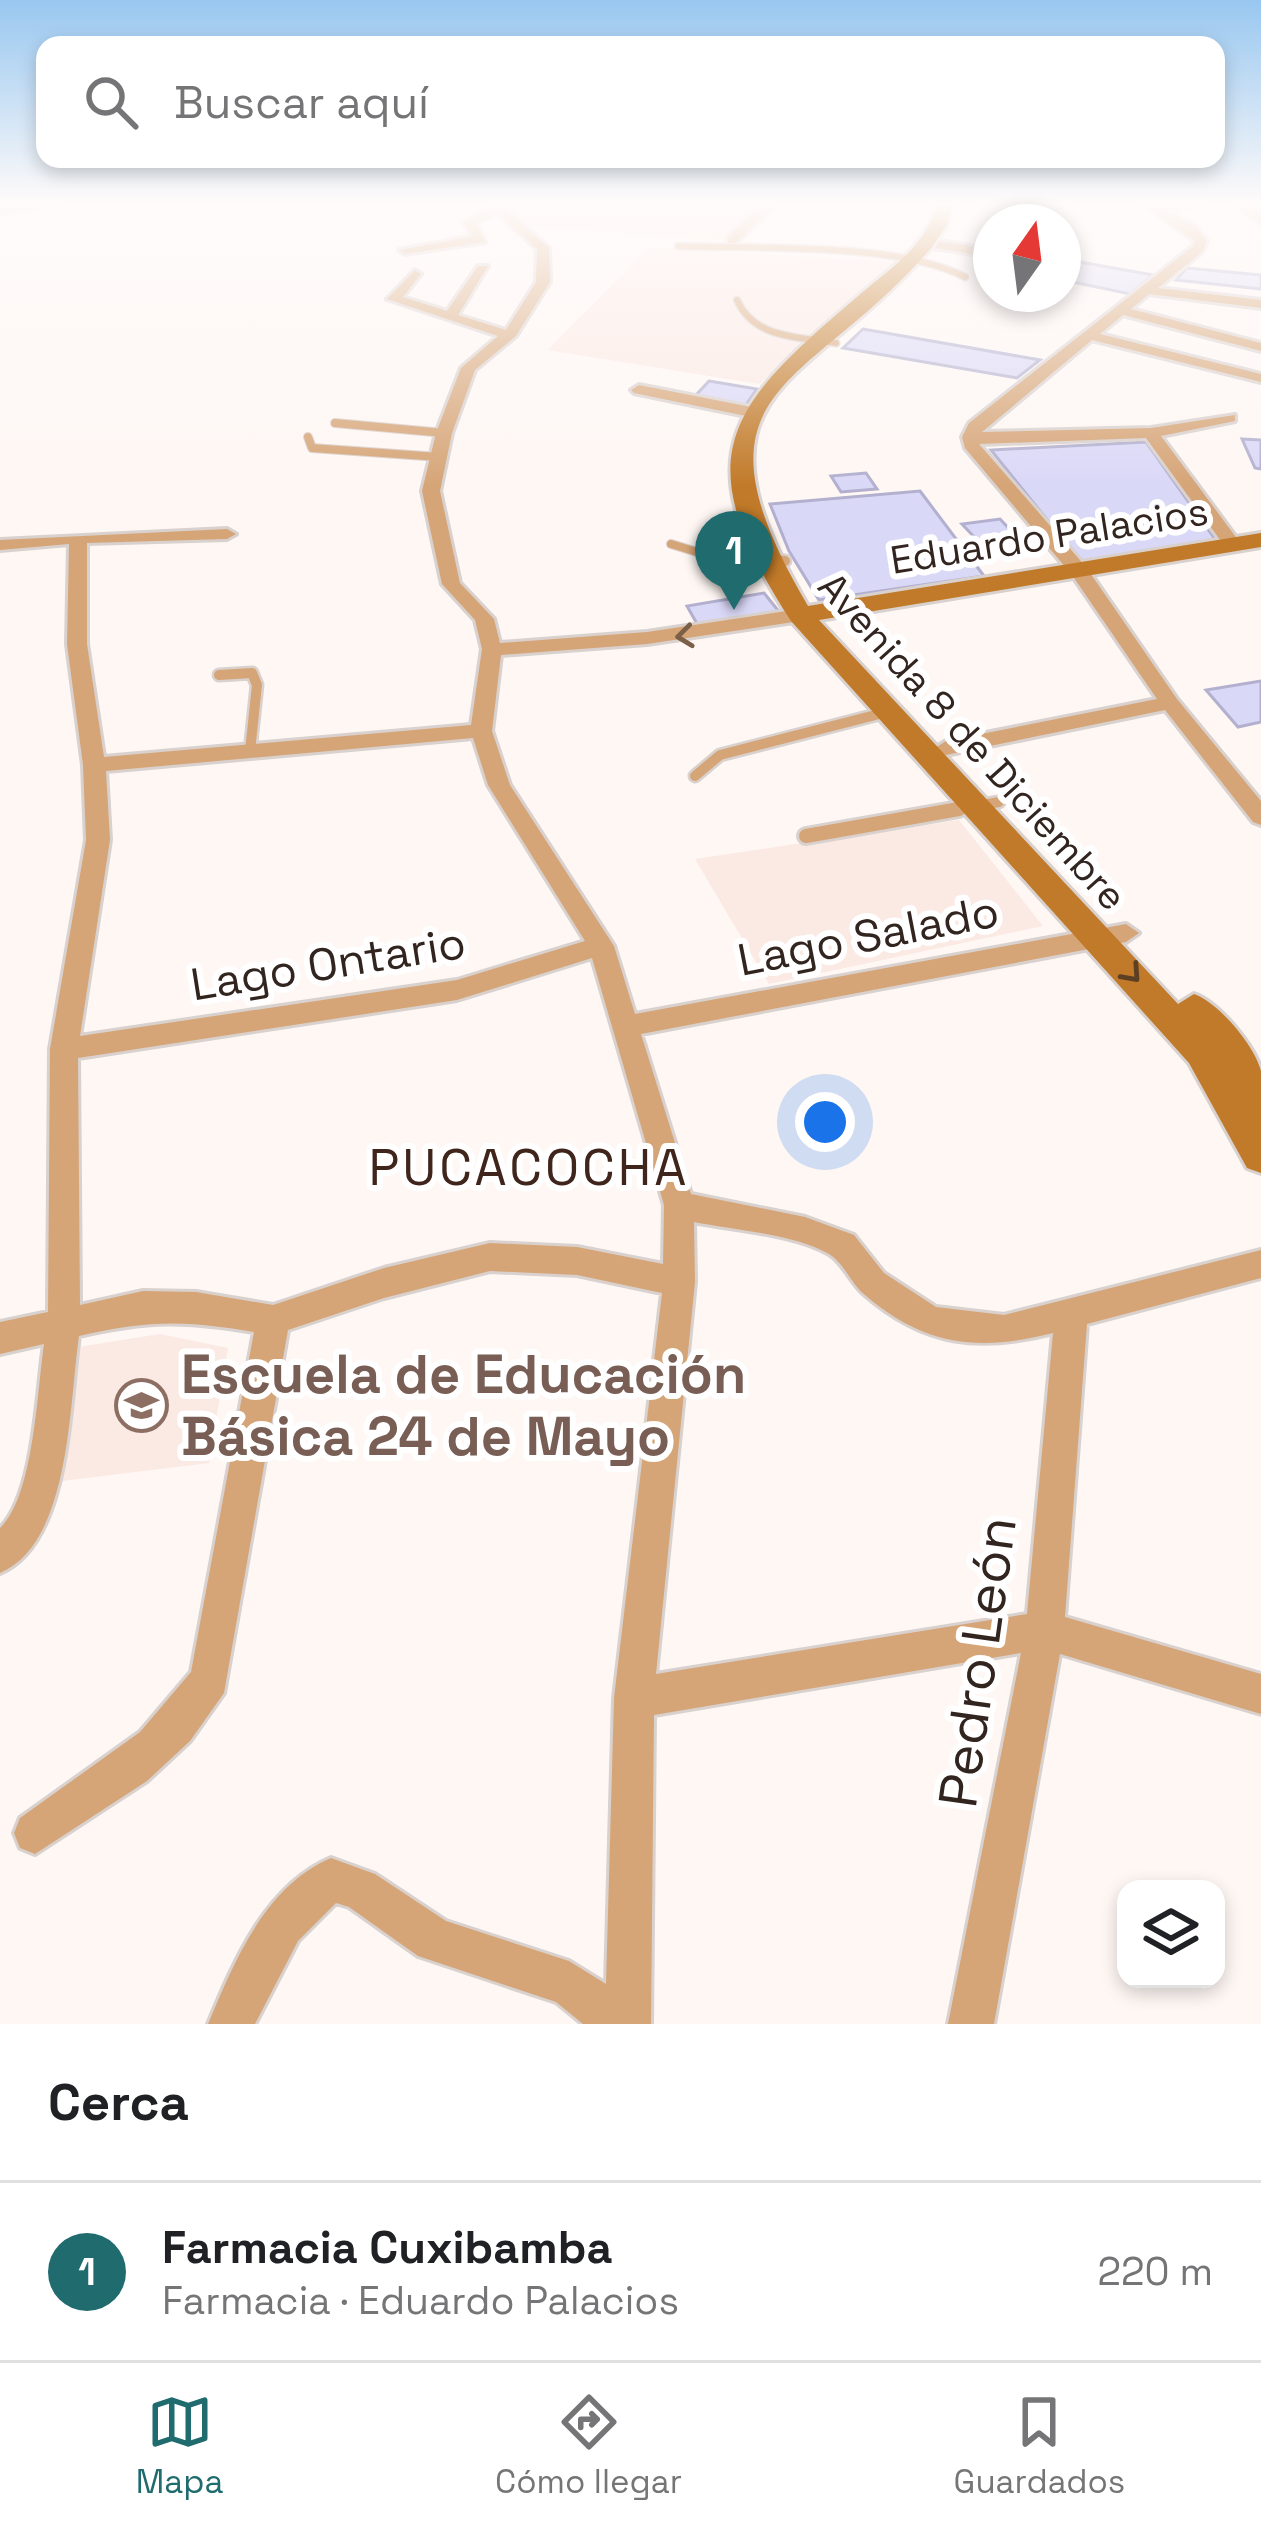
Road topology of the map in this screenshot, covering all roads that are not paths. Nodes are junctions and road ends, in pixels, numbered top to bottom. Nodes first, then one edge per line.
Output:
1 (396, 296) edge
2 (464, 296) edge
3 (534, 296) edge
4 (879, 296) edge
5 (1137, 296) edge
6 (1198, 296) edge
7 (737, 301) dead end
8 (1261, 304) edge
9 (1119, 310) junction
10 (452, 314) junction
11 (508, 335) junction
12 (1087, 335) junction
13 (828, 342) junction
14 (1261, 346) edge
15 (1261, 378) edge
16 (638, 390) dead end
17 (751, 412) junction
18 (1228, 418) dead end
19 (335, 423) dead end
20 (1151, 434) junction
21 (308, 437) dead end
22 (970, 437) junction
23 (441, 445) junction
24 (226, 534) dead end
25 (78, 538) junction
26 (1261, 540) edge
27 (671, 544) dead end
28 (1232, 544) junction
29 (0, 545) edge
30 (776, 561) junction
31 (1079, 571) junction
32 (810, 613) junction
33 (492, 649) junction
34 (219, 675) dead end
35 (1170, 703) junction
36 (892, 711) junction
37 (481, 730) junction
38 (946, 748) junction
39 (250, 752) junction
40 (94, 765) junction
41 (695, 776) dead end
42 (990, 804) junction
43 (1261, 817) edge
44 (806, 836) dead end
45 (1113, 935) junction
46 (601, 946) junction
47 (627, 1026) junction
48 (64, 1049) junction
49 (1261, 1102) edge
50 (1261, 1156) edge
51 (679, 1204) junction
52 (1261, 1264) edge
53 (679, 1282) junction
54 (1071, 1314) junction
55 (273, 1320) junction
56 (64, 1324) junction
57 (0, 1338) edge
58 (0, 1554) edge
59 (1045, 1630) junction
60 (1261, 1694) edge
61 (634, 1698) junction
62 (35, 1834) dead end
63 (231, 2024) edge
64 (624, 2024) edge
65 (971, 2024) edge

1 - 10 street
2 - 10 street
3 - 11 street
4 - 13 main road, Avenida 8 de Diciembre
5 - 9 street
6 - 8 street
7 - 13 lane
9 - 12 street
9 - 14 street
10 - 11 street
11 - 23 street
12 - 15 street
12 - 22 street
13 - 17 main road, Avenida 8 de Diciembre
13 - 30 main road, Avenida 8 de Diciembre
16 - 17 street
17 - 30 main road, Avenida 8 de Diciembre
18 - 20 street
19 - 23 lane
20 - 22 street
20 - 28 street
21 - 23 lane
22 - 31 street
23 - 33 street
24 - 25 street
25 - 29 street
25 - 40 street
26 - 28 main road, Eduardo Palacios
27 - 30 lane
28 - 31 main road, Eduardo Palacios
30 - 32 main road, Avenida 8 de Diciembre
31 - 32 main road, Eduardo Palacios
31 - 35 street
32 -> 33 street, Eduardo Palacios
32 - 36 main road, Avenida 8 de Diciembre
32 - 38 main road, Avenida 8 de Diciembre
33 - 37 street
34 - 39 lane
35 - 38 street
35 - 43 street
36 - 41 lane
36 - 42 main road, Avenida 8 de Diciembre
37 - 39 street
37 - 46 street
38 - 42 main road, Avenida 8 de Diciembre
39 - 40 street
40 - 48 street
42 - 44 lane
42 - 45 main road, Avenida 8 de Diciembre
45 - 47 street, Lago Salado
45 - 49 main road, Avenida 8 de Diciembre
45 -> 50 main road, Avenida 8 de Diciembre
46 - 47 street
46 - 48 street, Lago Ontario
47 - 51 street
48 - 56 street
51 - 53 street
51 - 54 street
52 - 54 street
53 - 55 street
53 - 61 street
54 - 59 street, Pedro León
55 - 56 street
55 - 62 street
56 - 57 street
56 - 58 street
59 - 60 street
59 - 61 street
59 - 65 street, Pedro León
61 - 64 street
63 - 64 street

